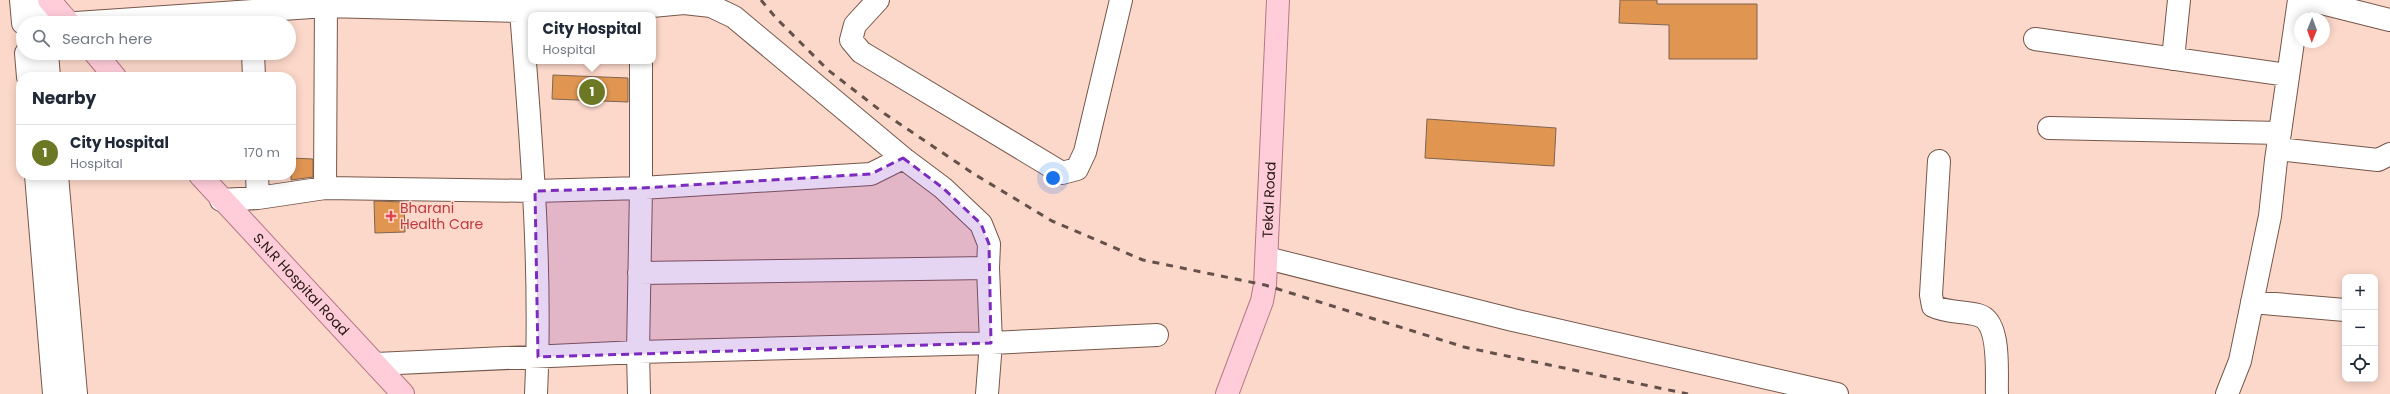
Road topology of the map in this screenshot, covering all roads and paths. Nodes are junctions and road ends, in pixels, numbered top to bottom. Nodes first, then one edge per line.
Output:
1 (21, 0) edge
2 (42, 0) edge
3 (49, 0) edge
4 (878, 0) edge
5 (1119, 0) edge
6 (1278, 0) edge
7 (2179, 0) edge
8 (2299, 0) edge
9 (2310, 0) edge
10 (326, 3) edge
11 (518, 6) edge
12 (252, 11) edge
13 (641, 11) edge
14 (22, 16) edge
15 (43, 16) edge
16 (63, 16) edge
17 (179, 16) edge
18 (2390, 20) edge
19 (2035, 39) dead end
20 (2174, 59) junction
21 (27, 60) edge
22 (48, 60) edge
23 (101, 60) edge
24 (253, 60) edge
25 (641, 64) edge
26 (28, 72) edge
27 (49, 72) edge
28 (112, 72) edge
29 (254, 72) edge
30 (2288, 75) junction
31 (2049, 128) dead end
32 (2279, 141) junction
33 (2390, 154) edge
34 (903, 158) junction
35 (1939, 162) dead end
36 (36, 180) edge
37 (57, 180) edge
38 (204, 180) edge
39 (257, 180) edge
40 (325, 188) junction
41 (641, 188) junction
42 (536, 191) junction
43 (258, 198) junction
44 (221, 200) junction
45 (1267, 258) junction
46 (988, 268) junction
47 (639, 273) junction
48 (2252, 302) junction
49 (2342, 310) edge
50 (1157, 335) dead end
51 (991, 343) junction
52 (638, 352) junction
53 (538, 357) junction
54 (376, 364) junction
55 (54, 394) edge
56 (76, 394) edge
57 (403, 394) edge
58 (536, 394) edge
59 (639, 394) edge
60 (988, 394) edge
61 (1227, 394) edge
62 (1837, 394) edge
63 (1996, 394) edge
64 (2227, 394) edge

1 - 14 street
2 - 15 street
3 - 16 main road
4 - 5 street
6 - 45 main road, Tekal Road
7 - 20 street
8 - 30 street
9 - 18 street
10 - 11 street
10 - 12 street
10 - 40 street
11 - 13 street
11 - 42 street
12 - 17 street
13 - 34 street
19 - 20 street
20 - 30 street
21 - 26 street
22 - 27 street
23 - 28 main road
24 - 29 street
25 - 41 street
30 - 32 street
31 - 32 street
32 - 33 street
32 - 48 street
34 - 41 street
34 - 46 street
35 - 63 street
36 - 55 street
37 - 56 street
38 - 44 main road, S.N.R Hospital Road
39 - 43 street
40 - 42 street
40 - 43 street
41 - 42 street
41 - 47 street
42 - 53 street
43 - 44 street
44 - 54 main road, S.N.R Hospital Road
45 - 61 main road, Tekal Road
45 - 62 street
46 - 47 street
46 - 51 street
47 - 52 street
48 - 49 street
48 - 64 street
50 - 51 street
51 - 52 street
51 - 60 street
52 - 53 street
52 - 59 street
53 - 54 street
53 - 58 street
54 - 57 main road, S.N.R Hospital Road

